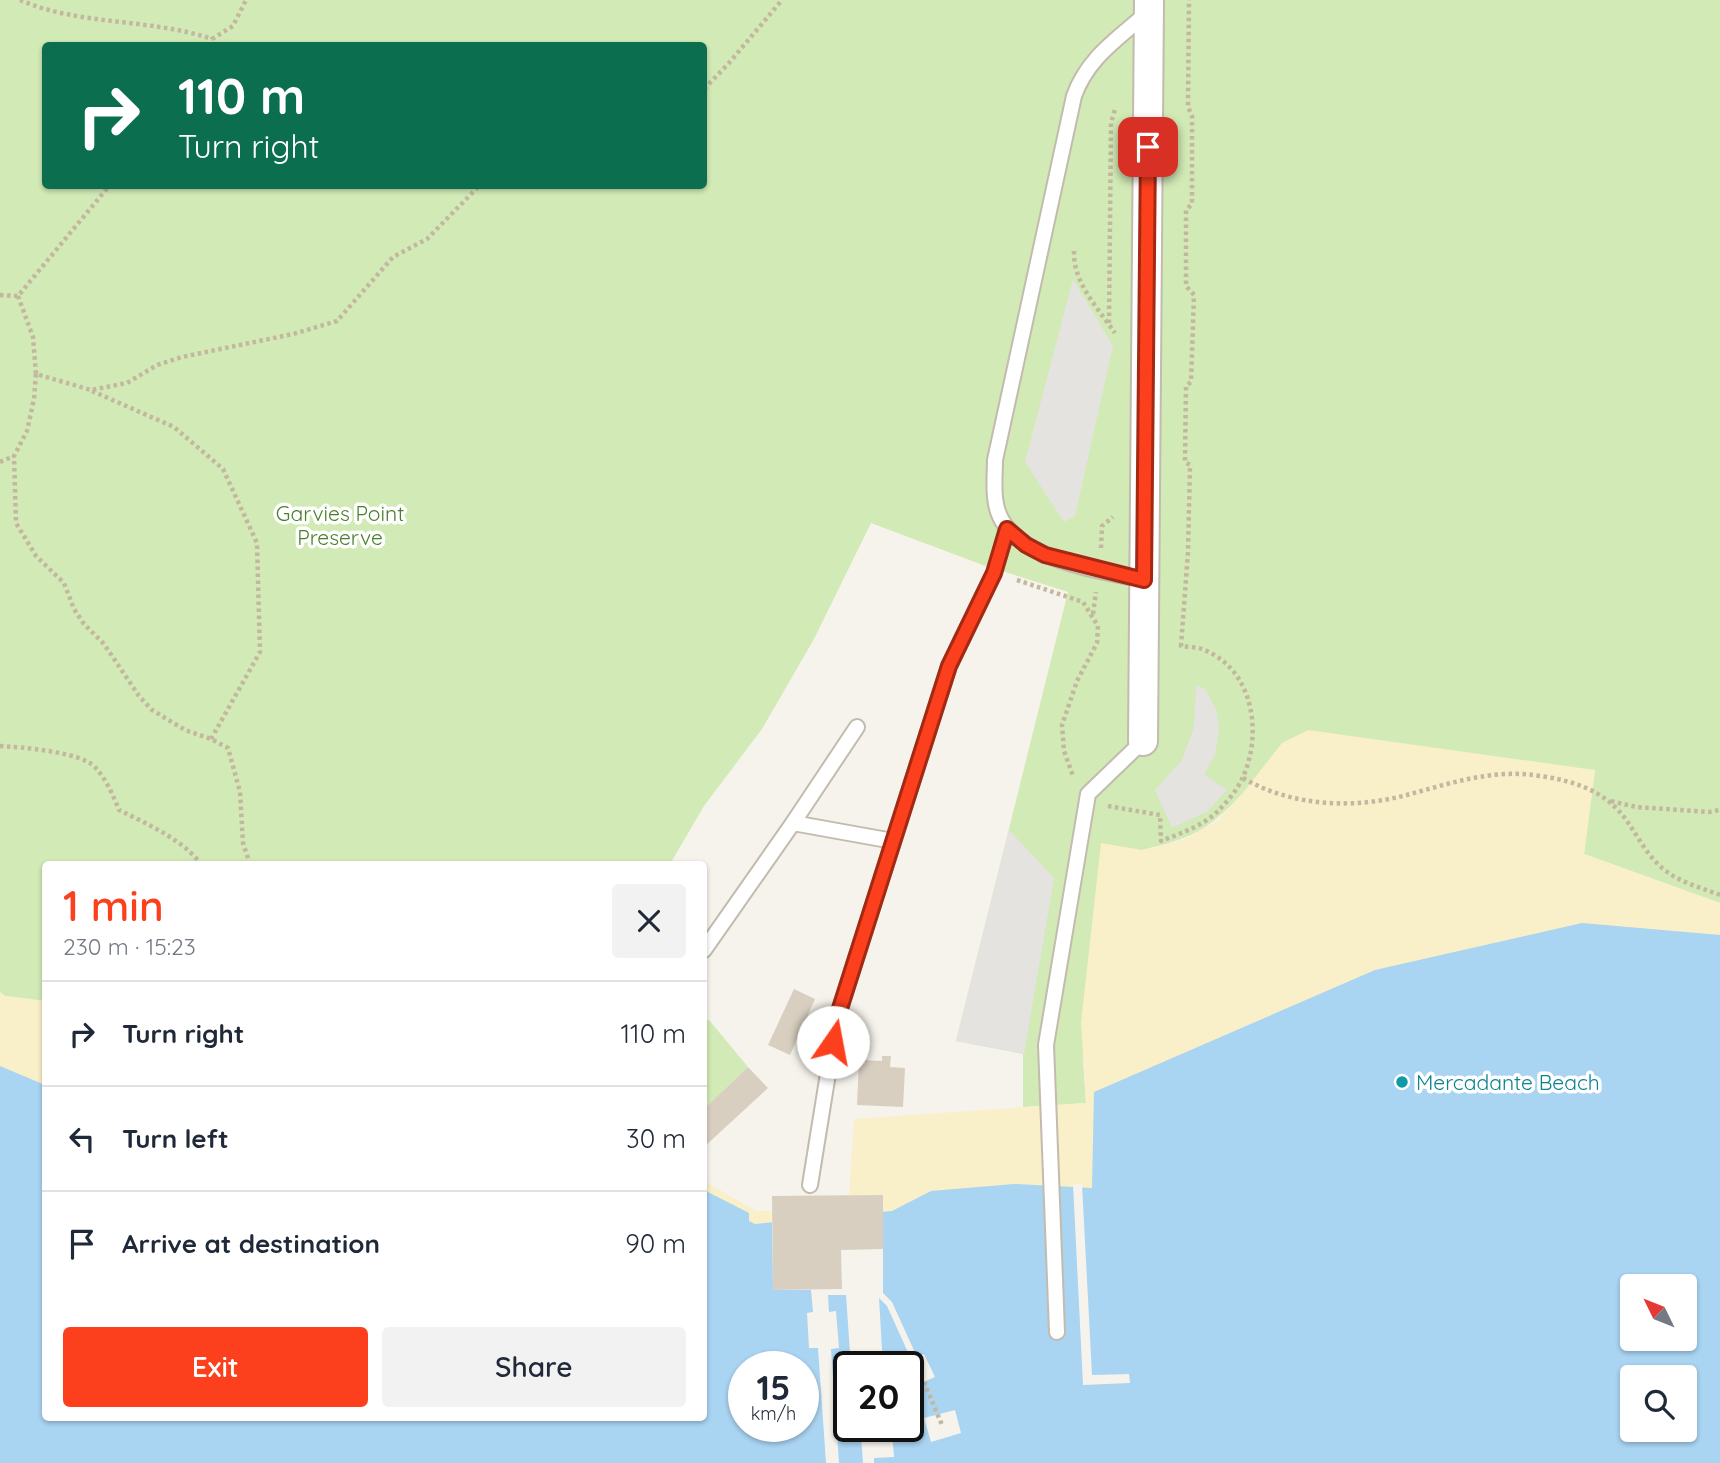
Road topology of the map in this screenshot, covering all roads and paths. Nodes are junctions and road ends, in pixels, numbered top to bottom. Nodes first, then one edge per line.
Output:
1 (20, 0) edge
2 (246, 0) edge
3 (782, 0) edge
4 (1189, 0) edge
5 (1149, 6) edge
6 (212, 39) junction
7 (212, 42) edge
8 (707, 86) edge
9 (107, 189) edge
10 (476, 189) edge
11 (1074, 251) dead end
12 (0, 295) edge
13 (18, 296) junction
14 (1121, 342) dead end
15 (36, 374) junction
16 (91, 390) junction
17 (14, 456) junction
18 (0, 463) edge
19 (1116, 510) dead end
20 (1007, 529) junction
21 (1099, 570) junction
22 (994, 573) junction
23 (1144, 580) junction
24 (1093, 615) junction
25 (858, 727) dead end
26 (211, 739) junction
27 (1143, 741) joint
28 (0, 746) edge
29 (1243, 778) junction
30 (1088, 794) junction
31 (1611, 801) junction
32 (1720, 810) edge
33 (793, 823) junction
34 (893, 841) junction
35 (198, 861) edge
36 (249, 861) edge
37 (1720, 895) edge
38 (707, 946) edge
39 (810, 1185) dead end
40 (1058, 1332) dead end
41 (924, 1382) dead end
42 (942, 1424) dead end

1 - 6 path
2 - 6 path
3 - 8 path
4 - 29 path
5 - 20 lane
5 - 23 street
6 - 7 path
9 - 13 path
10 - 16 path
11 - 14 path
12 - 13 path
13 - 15 path
15 - 16 path
15 - 17 path
16 - 26 path
17 - 18 path
17 - 26 path
19 - 21 path
20 - 21 lane
20 - 22 lane
21 - 23 lane
21 - 24 path
22 - 24 path
22 - 34 lane
23 - 27 street
24 - 30 path
25 - 33 lane
26 - 36 path
27 - 30 lane
28 - 35 path
29 - 30 path
29 - 31 path
30 - 40 lane
31 - 32 path
31 - 37 path
33 - 34 lane
33 - 38 lane
34 - 39 lane
41 - 42 path

